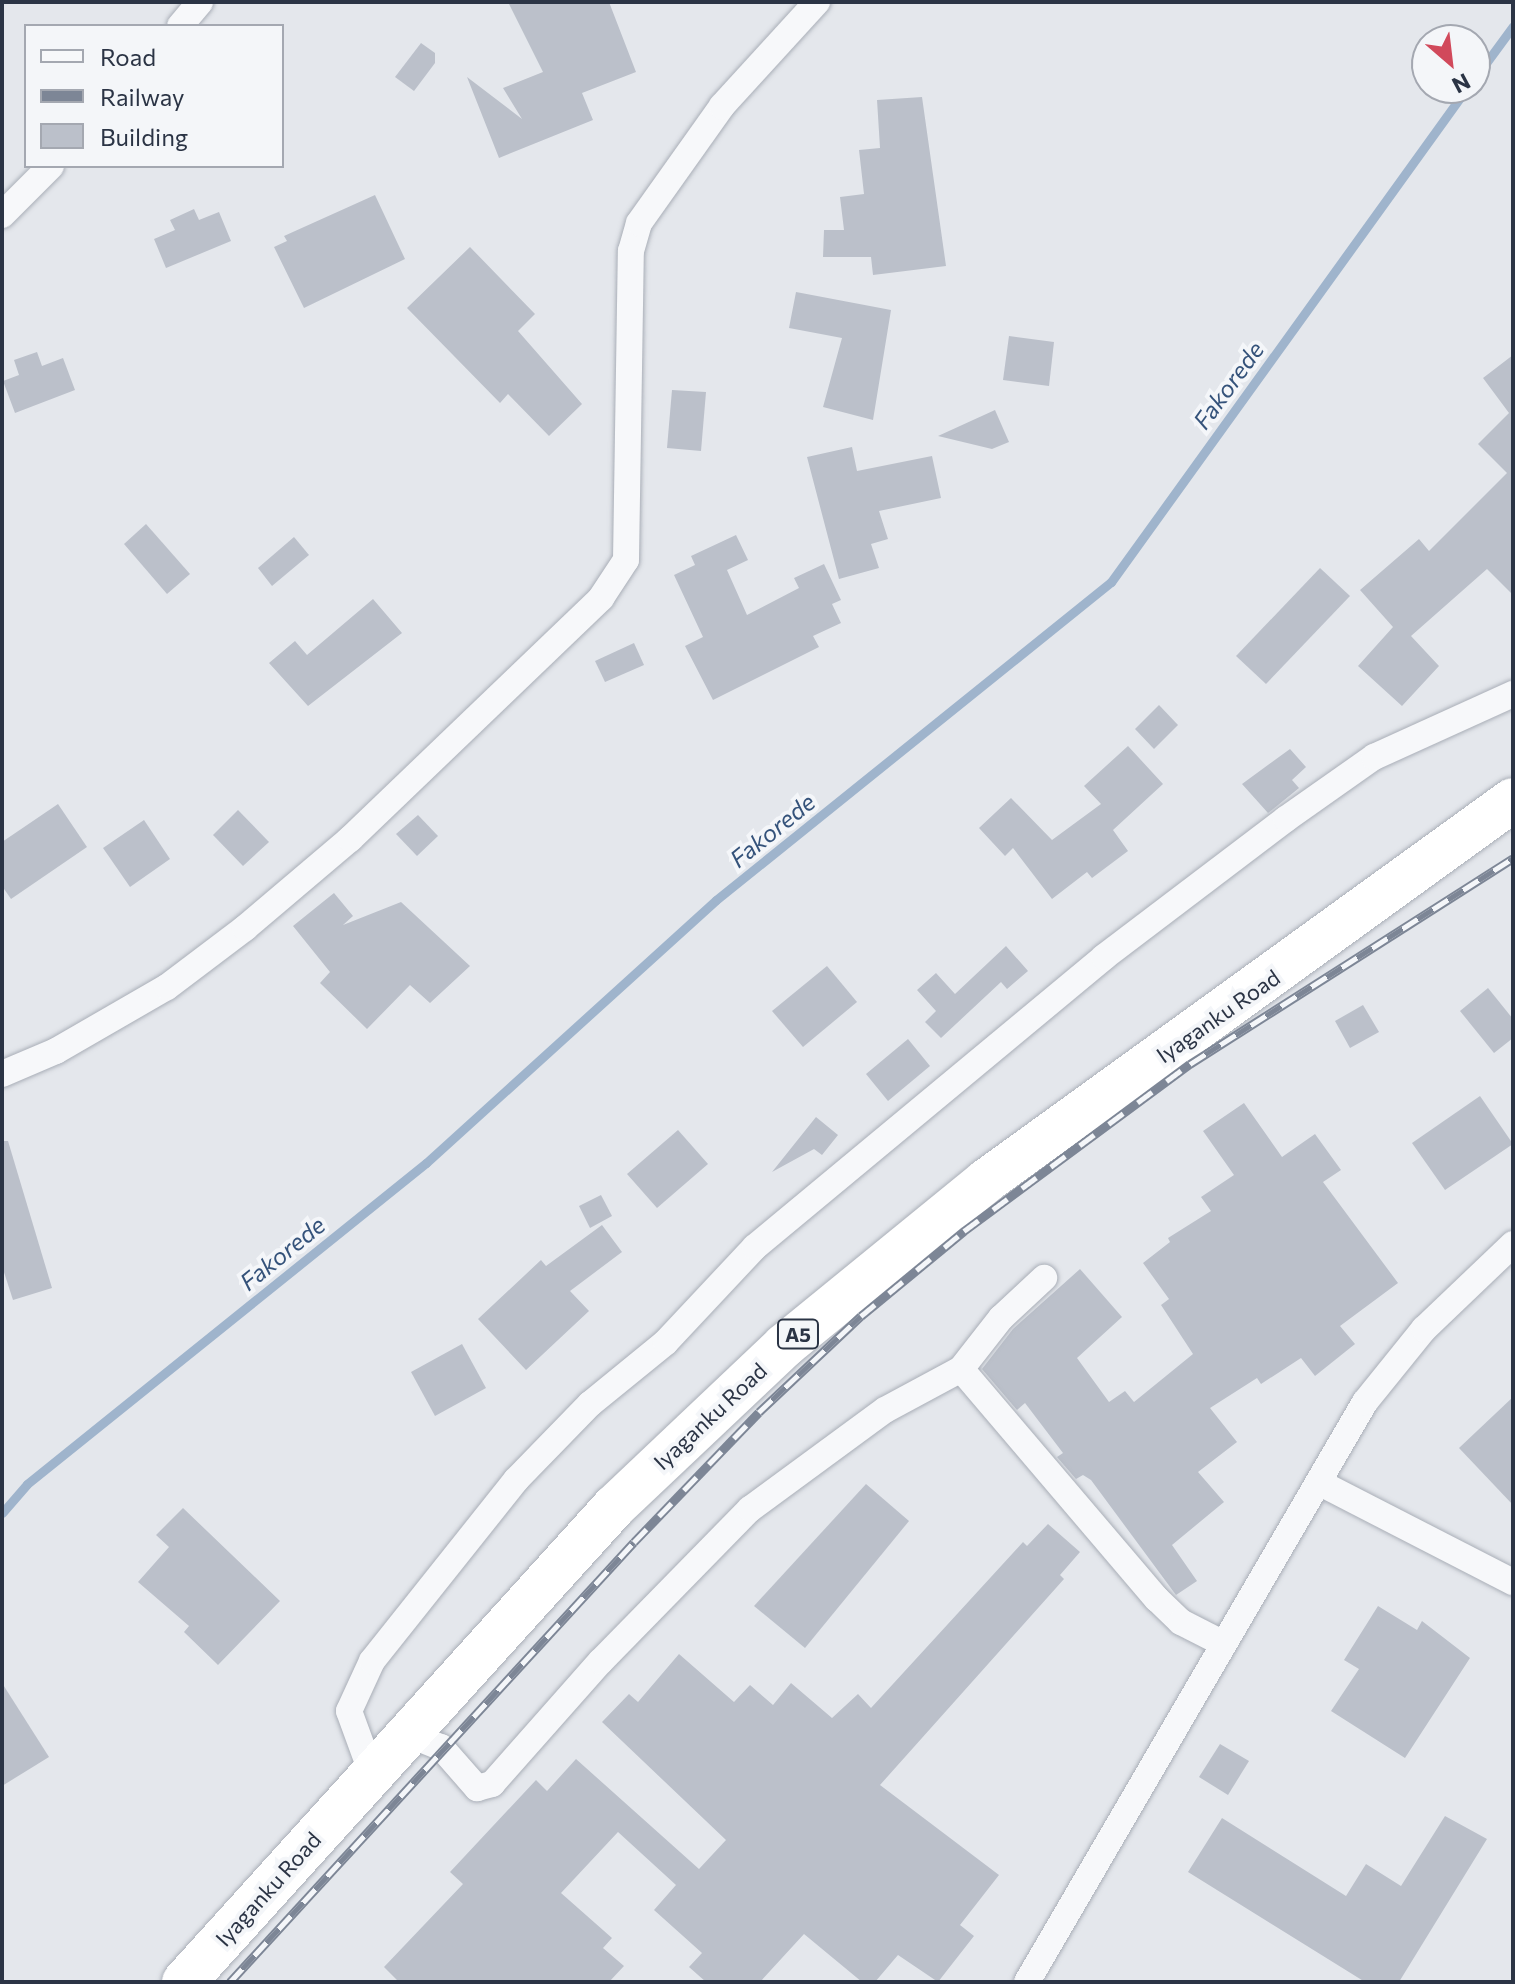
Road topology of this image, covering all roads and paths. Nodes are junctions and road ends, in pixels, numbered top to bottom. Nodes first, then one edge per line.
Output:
1 (200, 2) edge
2 (817, 2) edge
3 (182, 24) edge
4 (49, 168) edge
5 (2, 215) edge
6 (1513, 694) edge
7 (1513, 800) edge
8 (2, 1074) edge
9 (1513, 1244) edge
10 (1044, 1278) dead end
11 (961, 1369) junction
12 (1320, 1483) junction
13 (1513, 1582) edge
14 (1224, 1644) junction
15 (408, 1734) junction
16 (372, 1774) junction
17 (184, 1982) edge
18 (1027, 1982) edge

1 - 3 street
2 - 8 street
4 - 5 street
6 - 16 street
7 - 15 highway, Iyaganku Road / A5
9 - 12 street
10 - 11 street
11 - 14 street
11 - 15 street
12 - 13 street
12 - 14 street
14 - 18 street
15 - 16 highway, Iyaganku Road / A5
16 - 17 highway, Iyaganku Road / A5

